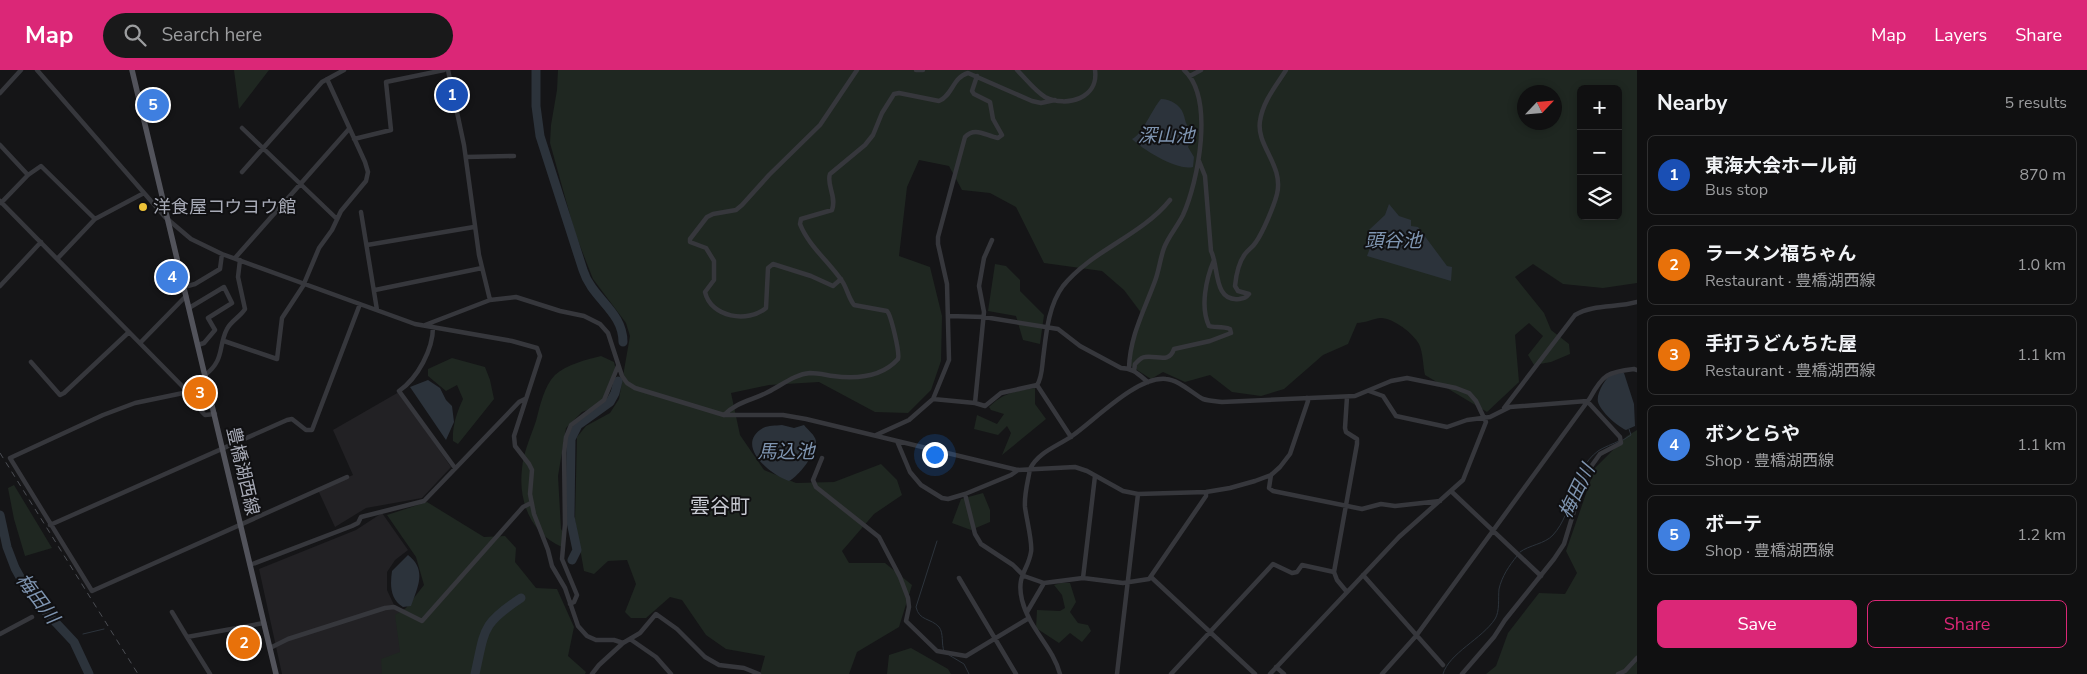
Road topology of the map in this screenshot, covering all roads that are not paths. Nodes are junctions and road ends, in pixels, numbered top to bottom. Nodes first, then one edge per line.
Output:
1 (21, 70) edge
2 (37, 70) edge
3 (132, 70) edge
4 (344, 70) edge
5 (444, 70) edge
6 (448, 70) edge
7 (857, 70) edge
8 (916, 70) edge
9 (923, 70) edge
10 (1018, 70) edge
11 (1095, 70) edge
12 (1184, 70) edge
13 (1201, 70) edge
14 (1286, 70) edge
15 (977, 76) junction
16 (1190, 76) junction
17 (327, 79) junction
18 (0, 93) edge
19 (1056, 100) junction
20 (242, 128) dead end
21 (349, 129) junction
22 (354, 139) junction
23 (0, 145) edge
24 (262, 149) junction
25 (514, 156) dead end
26 (466, 158) junction
27 (1199, 161) junction
28 (242, 172) dead end
29 (28, 175) junction
30 (299, 183) junction
31 (144, 192) junction
32 (1170, 200) dead end
33 (1, 202) edge
34 (361, 212) dead end
35 (166, 217) junction
36 (95, 219) junction
37 (337, 219) junction
38 (474, 227) junction
39 (992, 240) dead end
40 (41, 242) junction
41 (368, 245) junction
42 (222, 254) junction
43 (58, 258) junction
44 (237, 259) junction
45 (1215, 259) junction
46 (482, 268) junction
47 (841, 279) junction
48 (303, 282) junction
49 (0, 286) edge
50 (184, 286) junction
51 (375, 290) junction
52 (186, 296) junction
53 (490, 300) junction
54 (1637, 302) edge
55 (360, 304) junction
56 (189, 308) junction
57 (377, 310) junction
58 (949, 316) junction
59 (984, 317) junction
60 (425, 325) junction
61 (433, 327) junction
62 (1048, 327) junction
63 (129, 332) junction
64 (224, 341) junction
65 (140, 343) junction
66 (198, 345) junction
67 (31, 362) dead end
68 (618, 366) junction
69 (1131, 369) junction
70 (1637, 370) edge
71 (205, 375) junction
72 (1148, 382) junction
73 (1036, 385) junction
74 (1369, 391) junction
75 (188, 392) junction
76 (1347, 397) junction
77 (1307, 398) junction
78 (525, 399) junction
79 (933, 399) junction
80 (1587, 401) junction
81 (974, 403) junction
82 (1504, 409) junction
83 (215, 414) junction
84 (724, 415) junction
85 (1485, 418) junction
86 (876, 435) junction
87 (1071, 437) junction
88 (897, 441) junction
89 (222, 448) junction
90 (822, 458) dead end
91 (454, 468) junction
92 (1030, 469) junction
93 (1018, 470) junction
94 (1271, 475) junction
95 (1095, 476) junction
96 (347, 478) dead end
97 (1206, 492) junction
98 (1452, 492) junction
99 (965, 494) junction
100 (1138, 494) junction
101 (1440, 501) junction
102 (531, 503) junction
103 (1347, 505) junction
104 (240, 524) junction
105 (50, 525) junction
106 (1493, 531) junction
107 (250, 565) junction
108 (1334, 572) junction
109 (1022, 574) junction
110 (1363, 576) junction
111 (1541, 576) junction
112 (1151, 577) junction
113 (960, 578) dead end
114 (1083, 578) junction
115 (1128, 582) junction
116 (1044, 583) junction
117 (1347, 592) junction
118 (570, 604) junction
119 (172, 612) dead end
120 (1027, 612) junction
121 (32, 617) dead end
122 (1029, 618) junction
123 (264, 623) junction
124 (1209, 632) junction
125 (0, 634) edge
126 (1416, 636) junction
127 (187, 637) junction
128 (995, 638) junction
129 (630, 639) junction
130 (623, 643) junction
131 (270, 648) junction
132 (1637, 658) edge
133 (1443, 665) dead end
134 (1276, 667) junction
135 (210, 674) edge
136 (276, 674) edge
137 (592, 674) edge
138 (671, 674) edge
139 (759, 674) edge
140 (1016, 674) edge
141 (1060, 674) edge
142 (1116, 674) edge
143 (1171, 674) edge
144 (1255, 674) edge
145 (1270, 674) edge
146 (1284, 674) edge
147 (1382, 674) edge
148 (1462, 674) edge
149 (1618, 674) edge

1 - 18 street
2 - 31 street
3 - 35 main road, 豊橋湖西線
4 - 17 street
5 - 22 street
6 - 26 street
7 - 47 street
8 - 9 street
10 - 19 street
11 - 19 street
12 - 16 street
13 - 16 street
14 - 45 street
15 - 19 street
15 - 47 street
15 - 58 street
16 - 27 street
17 - 21 street
17 - 24 street
20 - 24 street
21 - 22 street
21 - 30 street
22 - 37 street
23 - 29 street
24 - 28 street
24 - 30 street
25 - 26 street
26 - 38 street
27 - 45 street
27 - 69 street
29 - 33 street
29 - 36 street
30 - 37 street
30 - 44 street
31 - 35 street
31 - 36 street
32 - 62 street
33 - 40 street
34 - 41 street
35 - 42 street
35 - 50 main road, 豊橋湖西線
36 - 43 street
37 - 48 street
38 - 41 street
38 - 46 street
39 - 59 street
40 - 43 street
40 - 49 street
41 - 51 street
42 - 44 street
42 - 50 street
43 - 63 street
44 - 48 street
44 - 64 street
45 - 69 street
46 - 51 street
46 - 53 street
47 - 84 street
48 - 55 street
48 - 64 street
50 - 52 main road, 豊橋湖西線
51 - 57 street
52 - 56 main road, 豊橋湖西線
52 - 65 street
53 - 60 street
53 - 68 street
54 - 82 street
55 - 57 street
55 - 89 street
56 - 66 main road, 豊橋湖西線
56 - 66 street
57 - 60 street
58 - 59 street
58 - 79 street
59 - 62 street
59 - 81 street
60 - 61 street
61 - 78 street
61 - 91 street
62 - 69 street
62 - 73 street
63 - 65 street
63 - 67 street
64 - 71 street
65 - 75 street
66 - 71 main road, 豊橋湖西線
68 - 84 street
68 - 118 street
69 - 72 street
70 - 80 street
71 - 83 main road, 豊橋湖西線
72 - 77 street
72 - 87 street
73 - 81 street
73 - 87 street
74 - 76 street
74 - 85 street
74 - 85 street
75 - 83 street
75 - 105 street
76 - 77 street
76 - 103 street
77 - 94 street
78 - 91 street
78 - 102 street
79 - 81 street
79 - 86 street
80 - 82 street
80 - 106 street
80 - 111 street
82 - 85 street
83 - 89 main road, 豊橋湖西線
84 - 86 street
85 - 98 street
86 - 88 street
87 - 92 street
88 - 93 street
88 - 99 street
89 - 104 main road, 豊橋湖西線
89 - 105 street
90 - 128 street
91 - 107 street
92 - 93 street
92 - 95 street
92 - 109 street
93 - 99 street
94 - 97 street
94 - 103 street
95 - 100 street
95 - 114 street
96 - 104 street
97 - 100 street
97 - 112 street
98 - 101 street
98 - 106 street
99 - 109 street
100 - 115 street
101 - 103 street
101 - 110 street
102 - 118 street
102 - 131 street
103 - 108 street
104 - 105 street
104 - 107 main road, 豊橋湖西線
106 - 111 street
106 - 126 street
107 - 123 main road, 豊橋湖西線
108 - 117 street
108 - 124 street
109 - 116 street
109 - 120 street
110 - 117 street
110 - 126 street
111 - 148 street
112 - 115 street
112 - 124 street
113 - 128 street
114 - 115 street
114 - 116 street
115 - 142 street
116 - 120 street
117 - 134 street
118 - 130 street
119 - 127 street
120 - 122 street
121 - 125 street
122 - 128 street
122 - 141 street
123 - 127 street
123 - 131 main road, 豊橋湖西線
124 - 143 street
124 - 144 street
126 - 133 street
126 - 147 street
127 - 135 street
128 - 140 street
129 - 130 street
129 - 138 street
129 - 139 street
130 - 137 street
131 - 136 main road, 豊橋湖西線
132 - 149 street
134 - 145 street
134 - 146 street

